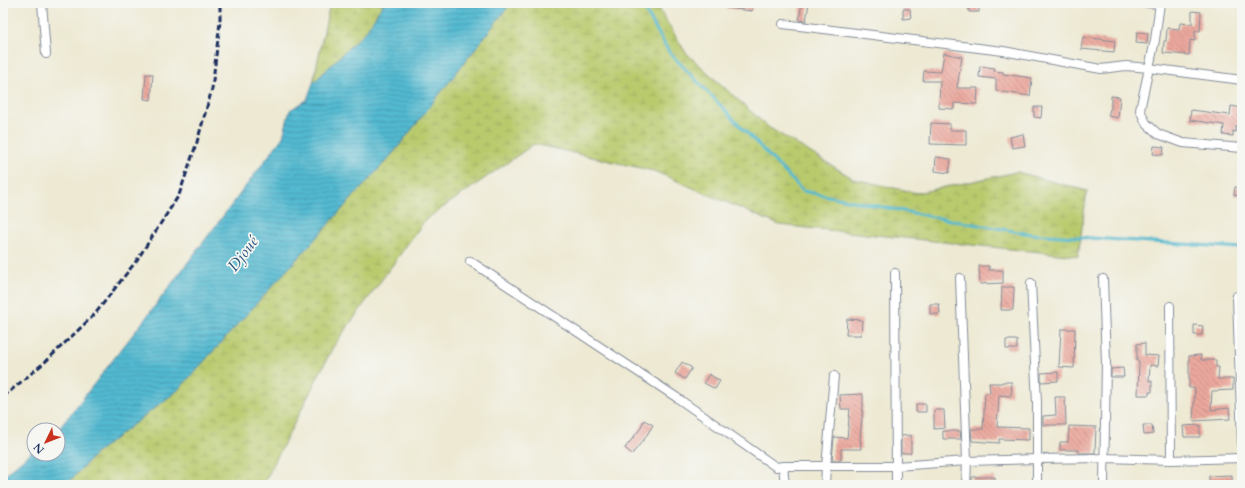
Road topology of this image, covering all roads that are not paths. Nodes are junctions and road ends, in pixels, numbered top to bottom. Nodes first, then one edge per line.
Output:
1 (42, 3) edge
2 (1147, 3) edge
3 (1160, 4) edge
4 (783, 24) dead end
5 (46, 54) dead end
6 (1149, 68) junction
7 (1242, 80) edge
8 (1242, 148) edge
9 (470, 261) dead end
10 (895, 273) dead end
11 (960, 278) dead end
12 (1104, 279) dead end
13 (1031, 283) dead end
14 (1238, 296) dead end
15 (1170, 306) dead end
16 (834, 376) dead end
17 (1242, 444) edge
18 (1104, 458) junction
19 (1242, 458) edge
20 (1037, 459) junction
21 (1171, 460) junction
22 (967, 461) junction
23 (783, 466) junction
24 (826, 466) junction
25 (896, 466) junction
26 (785, 485) edge
27 (825, 485) edge
28 (896, 485) edge
29 (966, 485) edge
30 (1037, 485) edge
31 (1104, 485) edge

1 - 5 street
2 - 3 street
3 - 6 street
4 - 6 street
6 - 7 street
6 - 8 street
9 - 23 street
10 - 25 street
11 - 22 street
12 - 18 street
13 - 20 street
14 - 17 street
15 - 21 street
16 - 24 street
18 - 20 street
18 - 21 street
18 - 31 street
19 - 21 street
20 - 22 street
20 - 30 street
22 - 25 street
22 - 29 street
23 - 24 street
23 - 26 street
24 - 25 street
24 - 27 street
25 - 28 street

